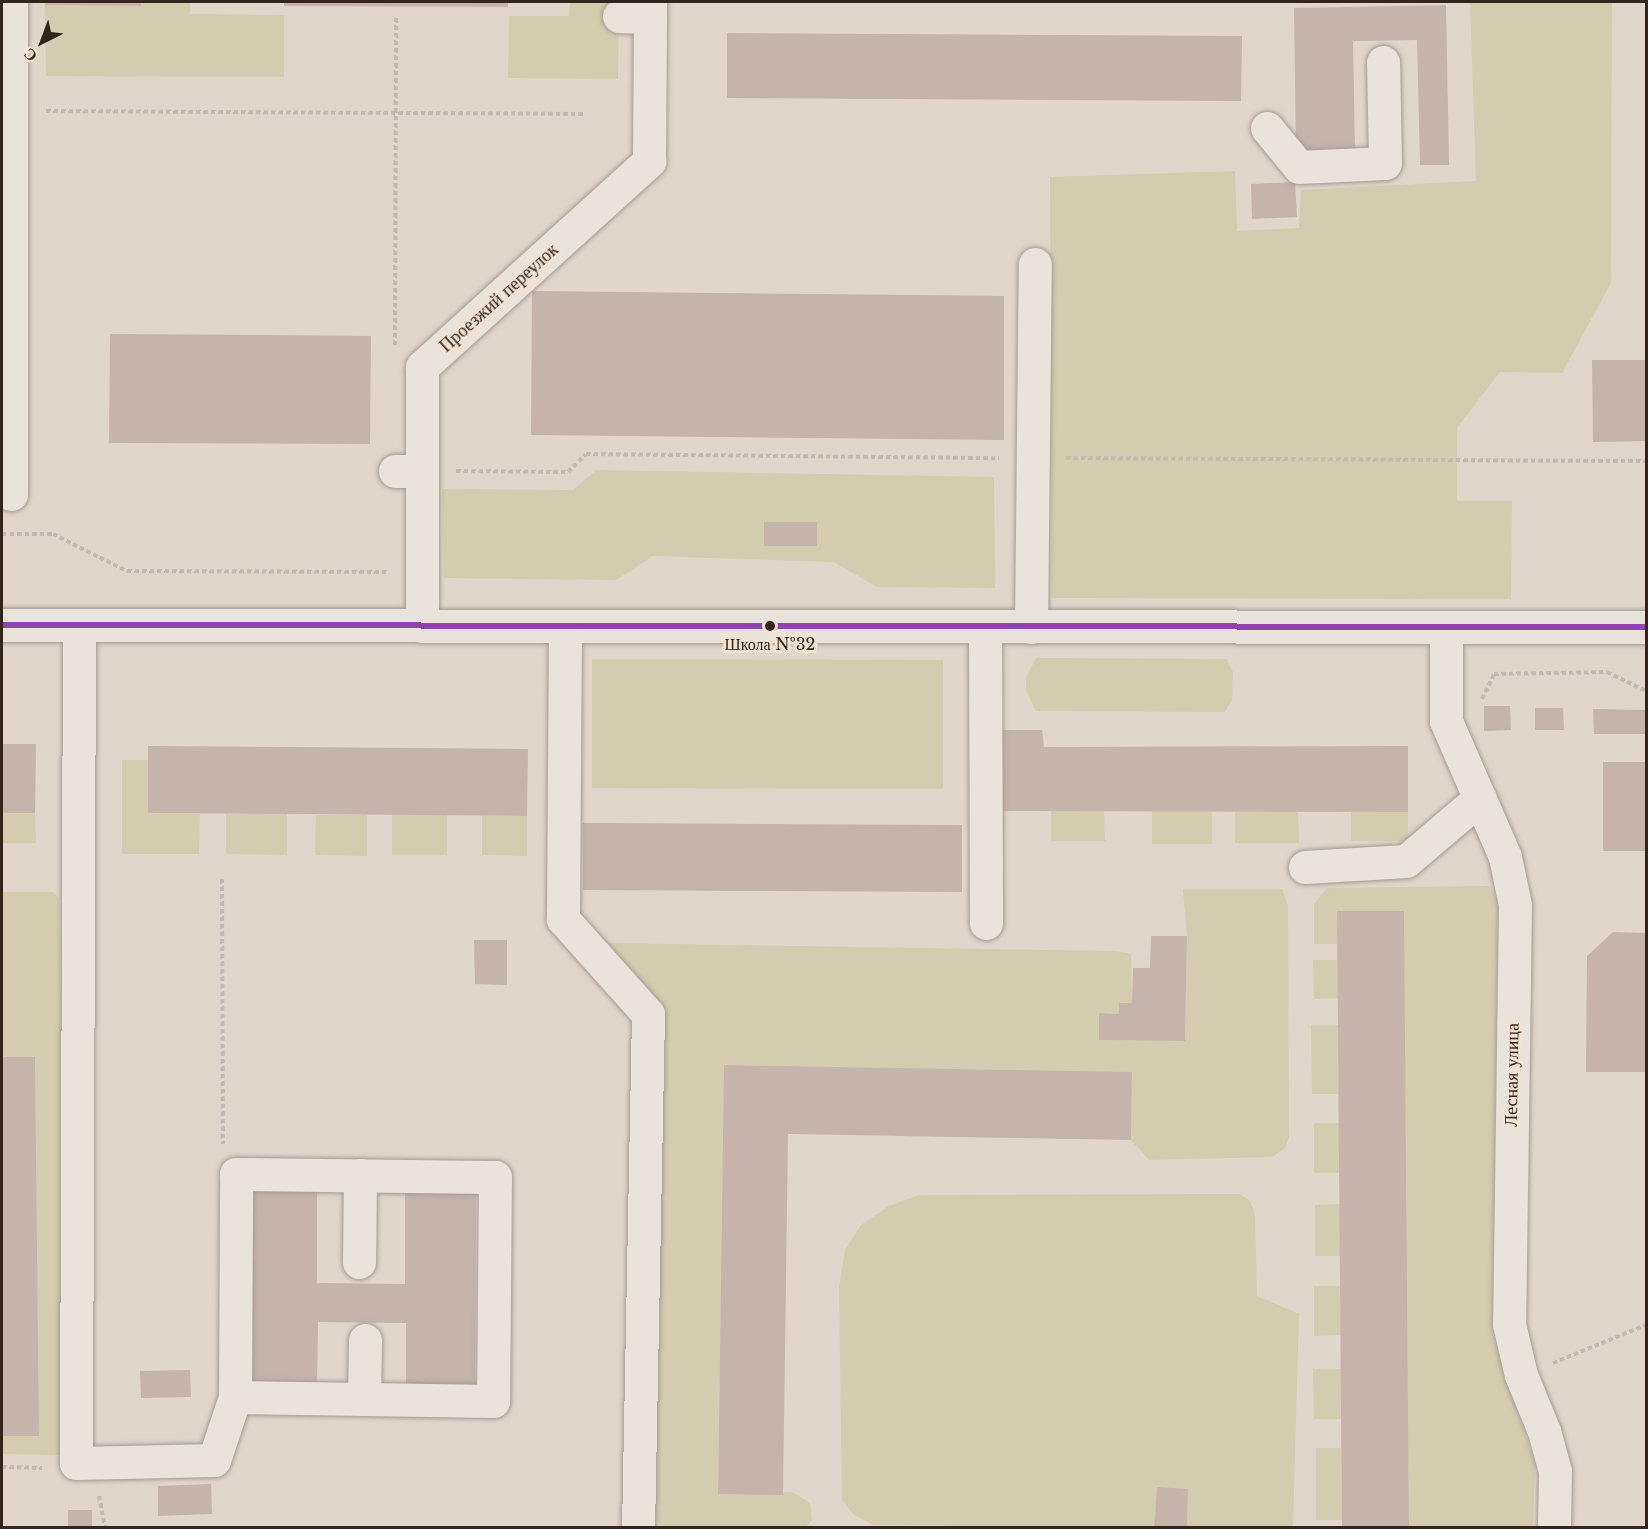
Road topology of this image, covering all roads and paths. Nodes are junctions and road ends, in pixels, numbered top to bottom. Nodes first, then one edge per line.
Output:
1 (11, 2) edge
2 (639, 12) edge
3 (396, 16) dead end
4 (1383, 62) dead end
5 (46, 111) dead end
6 (396, 113) junction
7 (585, 114) dead end
8 (1268, 128) dead end
9 (6, 238) edge
10 (1035, 264) dead end
11 (395, 349) dead end
12 (1034, 458) junction
13 (1647, 461) edge
14 (409, 471) junction
15 (11, 495) dead end
16 (2, 534) edge
17 (395, 572) dead end
18 (2, 625) edge
19 (79, 625) junction
20 (422, 626) junction
21 (565, 626) junction
22 (985, 627) junction
23 (1032, 627) junction
24 (1647, 627) edge
25 (1446, 628) junction
26 (1647, 691) edge
27 (1446, 721) junction
28 (1480, 798) junction
29 (1305, 867) dead end
30 (222, 879) dead end
31 (986, 923) dead end
32 (236, 1174) junction
33 (360, 1175) junction
34 (359, 1262) dead end
35 (1647, 1325) edge
36 (365, 1340) dead end
37 (1521, 1375) junction
38 (235, 1397) junction
39 (364, 1399) junction
40 (638, 1527) edge
41 (1554, 1527) edge

1 - 9 street
2 - 14 street, Проезжий переулок
3 - 6 path
4 - 8 street
5 - 6 path
6 - 7 path
6 - 11 path
9 - 15 street
10 - 12 street
12 - 13 path
12 - 14 path
12 - 23 street
14 - 20 street, Проезжий переулок
16 - 17 path
18 - 19 street
19 - 20 street
19 - 38 street
20 - 21 street
21 - 22 street
21 - 40 street
22 - 23 street
22 - 31 street
23 - 25 street
24 - 25 street
25 - 27 street, Лесная улица
26 - 27 path
27 - 28 street, Лесная улица
28 - 29 street
28 - 37 street, Лесная улица
30 - 32 path
32 - 33 street
32 - 38 street
33 - 34 street
33 - 39 street
35 - 37 path
36 - 39 street
37 - 41 street, Лесная улица
38 - 39 street

